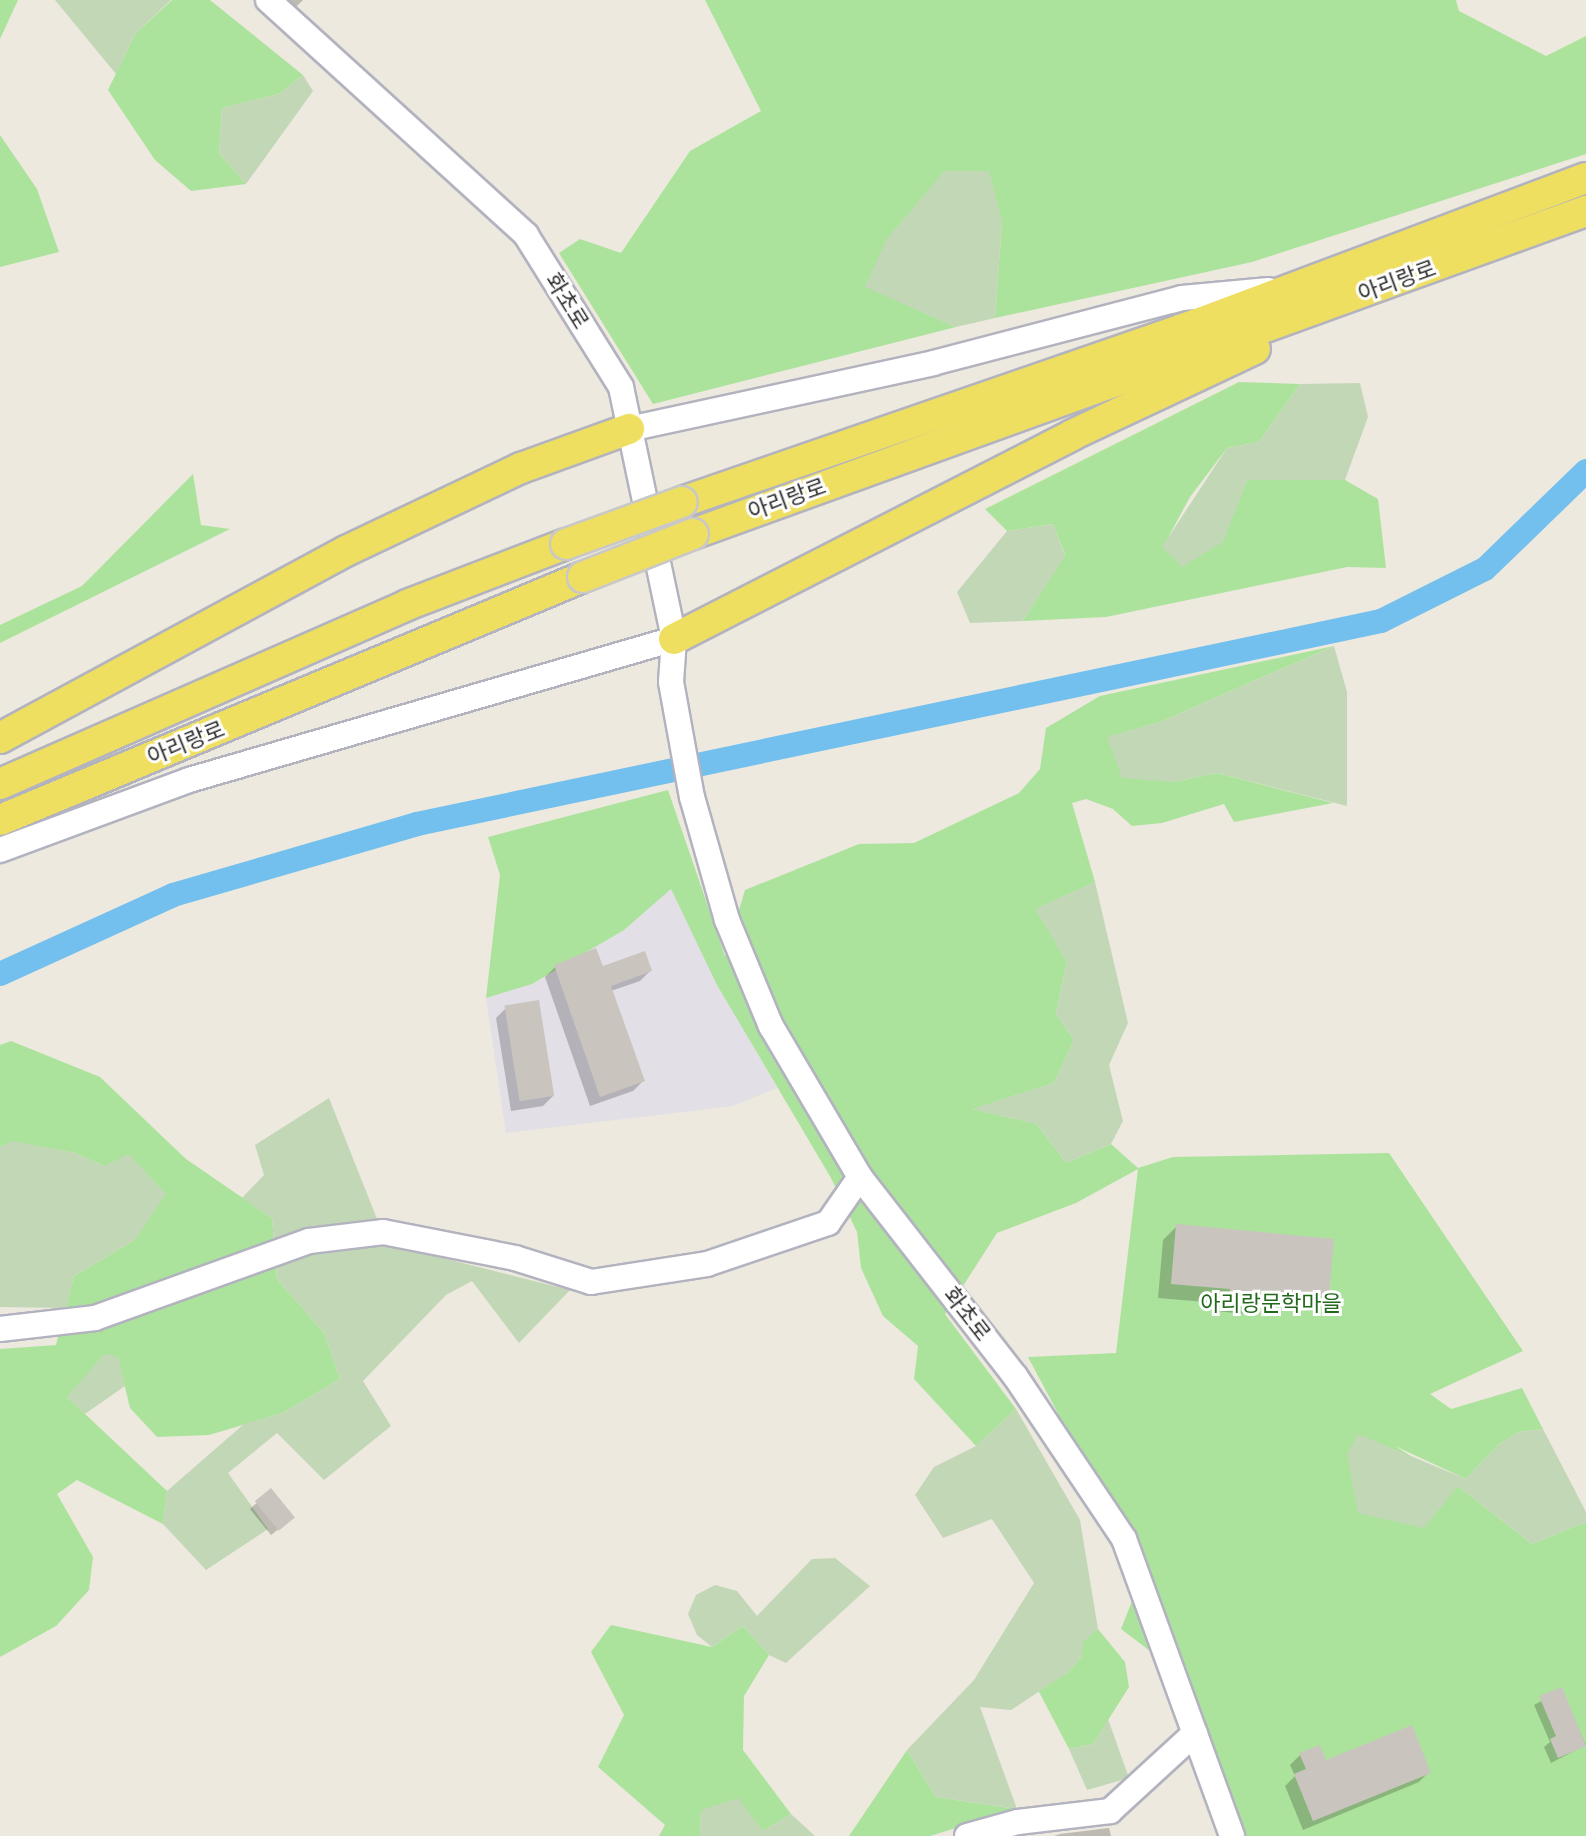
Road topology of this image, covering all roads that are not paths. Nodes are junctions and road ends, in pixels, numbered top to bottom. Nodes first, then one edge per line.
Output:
1 (268, 0) edge
2 (1586, 178) edge
3 (1586, 211) edge
4 (1292, 288) junction
5 (1294, 320) junction
6 (629, 429) junction
7 (674, 639) junction
8 (0, 738) edge
9 (0, 784) edge
10 (0, 820) edge
11 (0, 850) edge
12 (860, 1177) junction
13 (0, 1329) edge
14 (1195, 1733) junction
15 (967, 1836) edge
16 (1232, 1836) edge

1 - 6 street, 화초로
2 - 4 main road, 아리랑로
3 - 5 main road, 아리랑로
4 - 6 street
4 - 9 main road, 아리랑로, bridge
5 - 7 main road
5 - 10 main road, 아리랑로, bridge
6 - 7 street, 화초로
6 - 8 main road
7 - 11 street
7 - 12 street, 화초로
12 - 13 street
12 - 14 street, 화초로
14 - 15 street
14 - 16 street, 화초로

